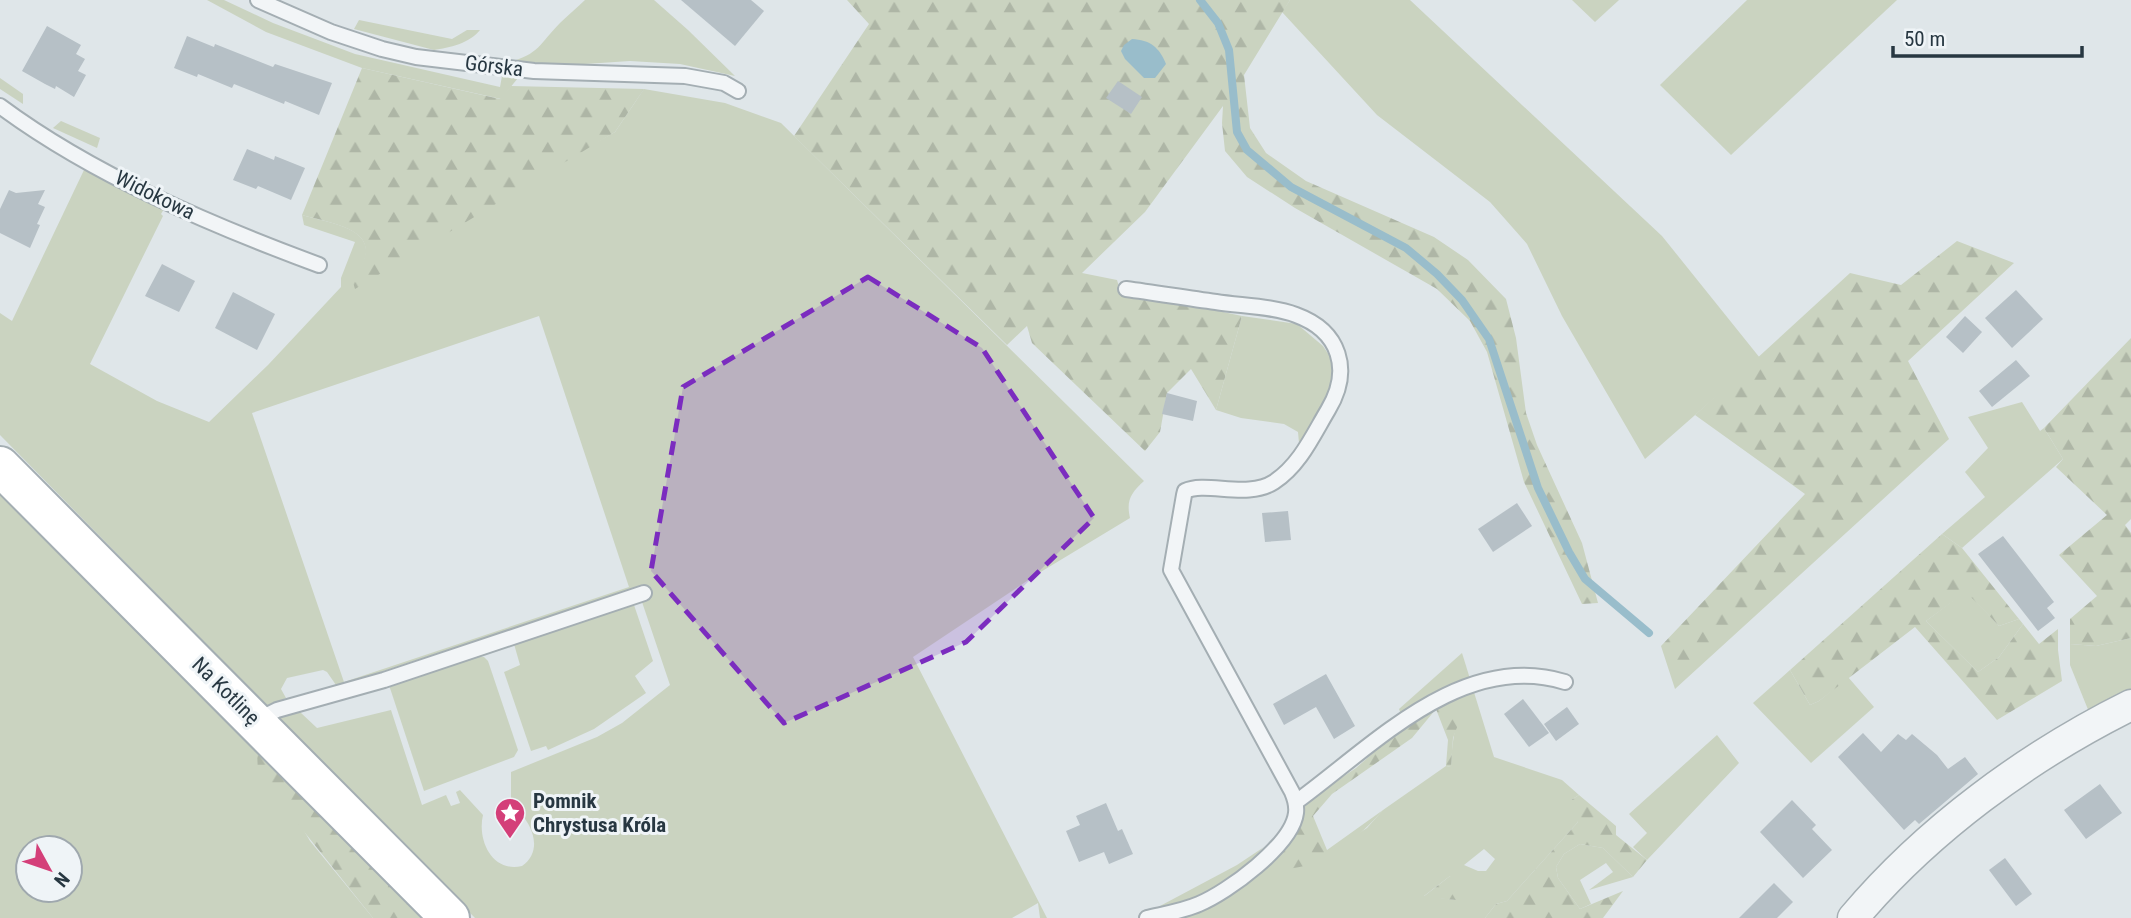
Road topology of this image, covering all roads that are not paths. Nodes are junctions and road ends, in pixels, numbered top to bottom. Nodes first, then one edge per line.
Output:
1 (258, 0) edge
2 (738, 91) dead end
3 (0, 106) edge
4 (319, 265) dead end
5 (1126, 289) dead end
6 (0, 466) edge
7 (644, 593) dead end
8 (1565, 682) dead end
9 (2131, 705) edge
10 (258, 723) junction
11 (1296, 802) junction
12 (450, 918) edge
13 (1147, 918) edge
14 (1853, 918) edge

1 - 2 lane, Górska
3 - 4 lane, Widokowa
5 - 11 lane
6 - 10 street, Na Kotlinę
7 - 10 lane
8 - 11 lane
9 - 14 street
10 - 12 street, Na Kotlinę
11 - 13 lane

